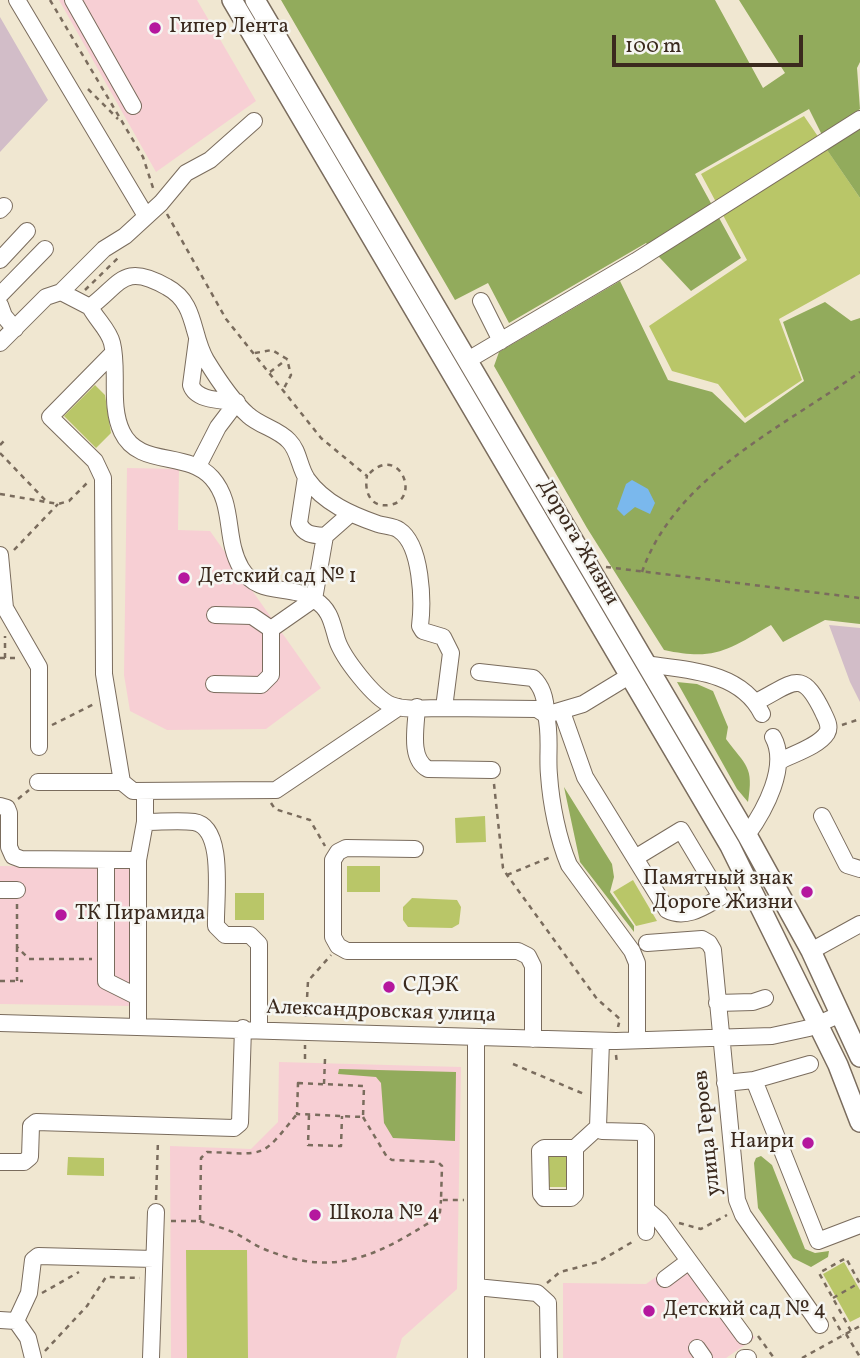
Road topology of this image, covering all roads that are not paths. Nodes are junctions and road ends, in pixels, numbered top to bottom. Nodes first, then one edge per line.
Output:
1 (18, 0) edge
2 (73, 0) edge
3 (232, 0) edge
4 (255, 0) edge
5 (133, 106) dead end
6 (860, 119) edge
7 (254, 121) dead end
8 (146, 216) junction
9 (27, 231) dead end
10 (44, 249) dead end
11 (0, 260) edge
12 (3, 287) edge
13 (61, 292) junction
14 (481, 301) dead end
15 (0, 305) edge
16 (90, 307) junction
17 (15, 329) junction
18 (197, 338) junction
19 (501, 341) junction
20 (0, 344) edge
21 (113, 353) junction
22 (468, 360) junction
23 (237, 402) junction
24 (198, 466) junction
25 (306, 477) junction
26 (350, 514) junction
27 (325, 536) junction
28 (1, 558) edge
29 (314, 599) junction
30 (215, 615) dead end
31 (271, 629) junction
32 (645, 664) junction
33 (479, 672) dead end
34 (629, 676) junction
35 (214, 684) dead end
36 (399, 707) junction
37 (417, 707) junction
38 (444, 708) junction
39 (554, 713) junction
40 (773, 737) dead end
41 (39, 747) dead end
42 (780, 761) junction
43 (492, 770) road end
44 (38, 782) road end
45 (121, 782) junction
46 (145, 791) junction
47 (4, 807) edge
48 (822, 817) dead end
49 (145, 822) junction
50 (747, 835) junction
51 (415, 849) dead end
52 (635, 858) junction
53 (106, 860) junction
54 (138, 860) junction
55 (860, 869) edge
56 (0, 890) edge
57 (17, 890) road end
58 (696, 912) junction
59 (860, 925) edge
60 (702, 939) junction
61 (647, 943) dead end
62 (811, 951) junction
63 (138, 997) junction
64 (765, 998) dead end
65 (716, 1003) junction
66 (841, 1014) junction
67 (0, 1023) edge
68 (818, 1024) junction
69 (138, 1026) junction
70 (251, 1028) junction
71 (476, 1038) junction
72 (721, 1038) junction
73 (533, 1039) junction
74 (637, 1040) junction
75 (601, 1041) junction
76 (860, 1057) edge
77 (810, 1064) dead end
78 (754, 1080) junction
79 (725, 1083) junction
80 (860, 1122) edge
81 (598, 1127) junction
82 (575, 1148) dead end
83 (0, 1162) edge
84 (646, 1209) junction
85 (161, 1218) road end
86 (860, 1225) edge
87 (646, 1232) road end
88 (154, 1259) junction
89 (689, 1261) junction
90 (665, 1279) dead end
91 (476, 1287) junction
92 (8, 1321) edge
93 (827, 1321) road end
94 (744, 1336) dead end
95 (33, 1357) edge
96 (151, 1358) edge
97 (476, 1358) edge
98 (549, 1358) edge

1 - 8 street
2 - 5 street
3 - 34 main road, Дорога Жизни
4 - 22 main road, Дорога Жизни
6 - 19 street
7 - 8 street
8 - 13 street
9 - 11 street
10 - 12 street
13 - 16 street
13 - 17 street
14 - 19 street
15 - 17 street
16 - 18 street
16 - 21 street
17 - 20 street
18 - 23 street
18 - 23 street
19 - 22 street
21 - 24 street
21 - 45 street
22 - 32 main road, Дорога Жизни
23 - 24 street
23 - 25 street
24 - 29 street
25 - 26 street
25 - 27 street
26 - 27 street
26 - 38 street
27 - 29 street
28 - 41 street
29 - 31 street
29 - 36 street
30 - 31 street
31 - 35 street
32 - 42 street
32 - 50 main road, Дорога Жизни
33 - 39 street
34 - 39 street
34 - 68 main road, Дорога Жизни
36 - 37 street
36 - 46 street
37 - 38 street
37 - 43 street
38 - 39 street
39 - 52 street
39 - 74 street
40 - 42 street
42 - 50 street
44 - 45 street
45 - 46 street
46 - 49 street
47 - 53 street
48 - 55 street
49 - 54 street
49 - 70 street
50 - 62 main road, Дорога Жизни
51 - 73 street
52 - 58 street
52 - 58 street
53 - 54 street
53 - 63 street
54 - 63 street
56 - 57 street
58 - 60 street, улица Героев
59 - 62 street
60 - 61 street
60 - 65 street, улица Героев
62 - 66 main road, Дорога Жизни
63 - 69 street
64 - 65 street
65 - 72 street, улица Героев
66 - 68 street, Александровская улица
66 - 76 main road, Дорога Жизни
67 - 69 street, Александровская улица
68 - 72 street, Александровская улица
68 - 80 main road, Дорога Жизни
69 - 70 street, Александровская улица
70 - 71 street, Александровская улица
70 - 83 street
71 - 73 street, Александровская улица
71 - 91 street
72 - 74 street, Александровская улица
72 - 79 street, улица Героев
73 - 75 street, Александровская улица
74 - 75 street, Александровская улица
75 - 81 street
77 - 78 street
78 - 79 street
78 - 86 street
79 - 93 street, улица Героев
81 - 82 street
81 - 84 street
84 - 87 street
84 - 89 street
85 - 88 street
88 - 92 street
88 - 96 street
89 - 90 street
89 - 94 street
91 - 97 street
91 - 98 street
92 - 95 street

